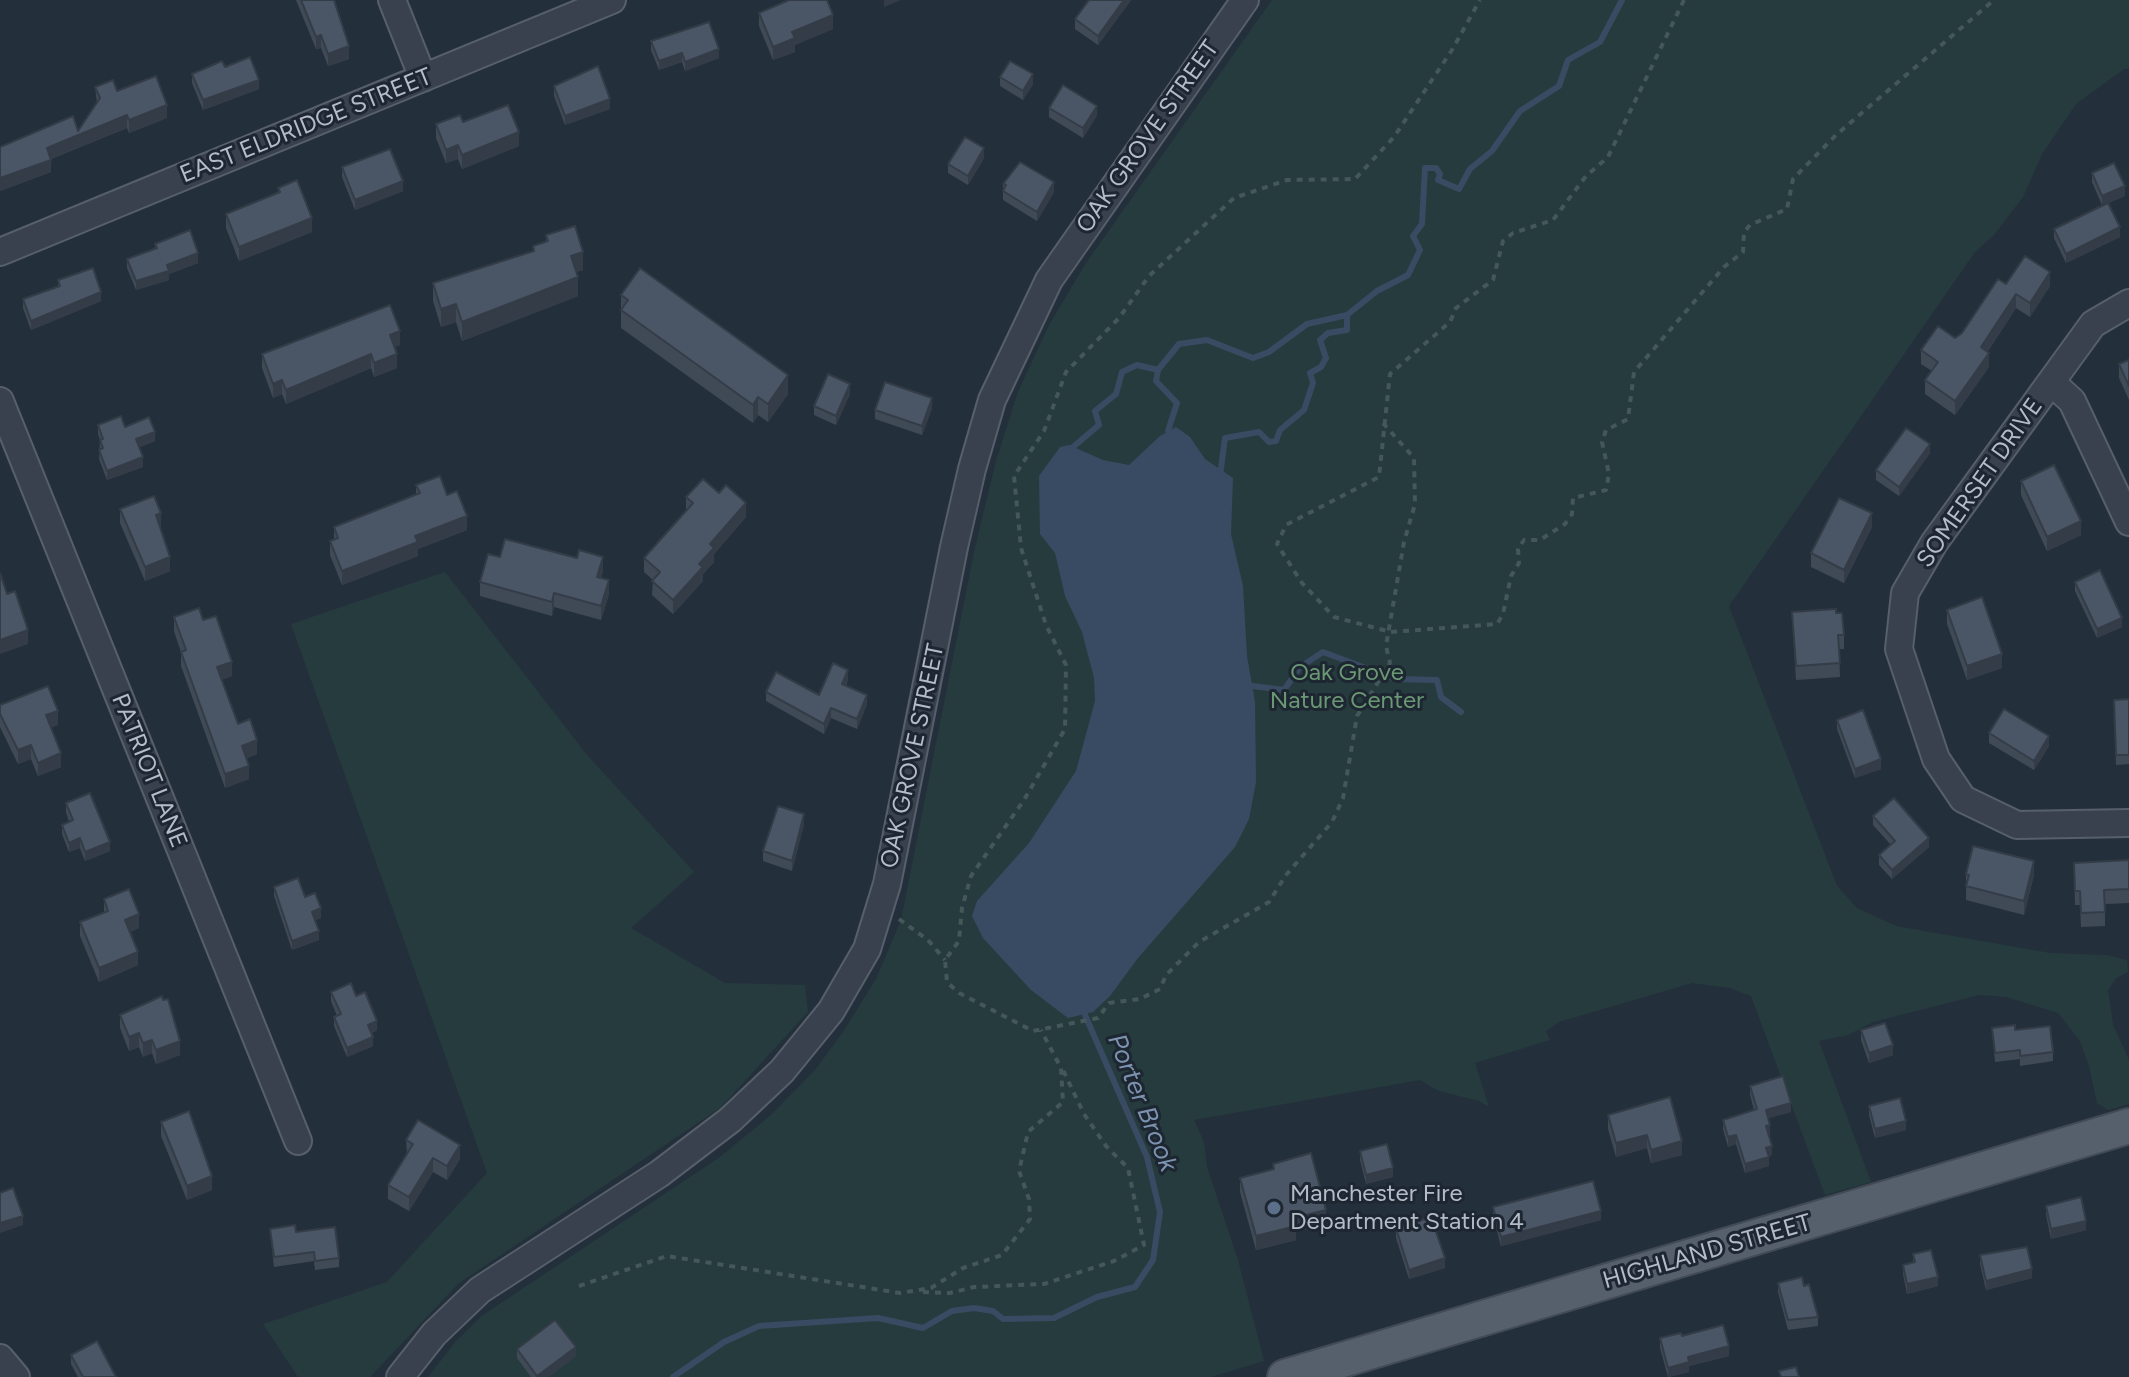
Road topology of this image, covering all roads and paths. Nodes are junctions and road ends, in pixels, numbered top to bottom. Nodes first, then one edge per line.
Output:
1 (392, 0) edge
2 (612, 0) edge
3 (1245, 0) edge
4 (1480, 0) edge
5 (1684, 0) edge
6 (1994, 0) edge
7 (423, 78) junction
8 (0, 252) edge
9 (2129, 303) edge
10 (2051, 382) junction
11 (0, 401) edge
12 (1383, 423) junction
13 (2129, 522) edge
14 (1391, 632) junction
15 (2129, 823) edge
16 (880, 907) junction
17 (945, 960) junction
18 (1041, 1030) junction
19 (1061, 1068) junction
20 (2129, 1126) edge
21 (298, 1141) dead end
22 (579, 1286) dead end
23 (920, 1291) junction
24 (0, 1358) edge
25 (16, 1377) edge
26 (400, 1377) edge
27 (1285, 1377) edge

1 - 7 street
2 - 7 street, EAST ELDRIDGE STREET
3 - 16 street, OAK GROVE STREET
4 - 17 path
5 - 12 path
6 - 14 path
7 - 8 street, EAST ELDRIDGE STREET
9 - 10 street, SOMERSET DRIVE
10 - 13 street
10 - 15 street, SOMERSET DRIVE
11 - 21 street, PATRIOT LANE
12 - 14 path
12 - 14 path
14 - 18 path
16 - 17 path
16 - 26 street, OAK GROVE STREET
17 - 18 path
18 - 19 path
19 - 23 path
19 - 23 path
20 - 27 main road, HIGHLAND STREET
22 - 23 path
24 - 25 street

